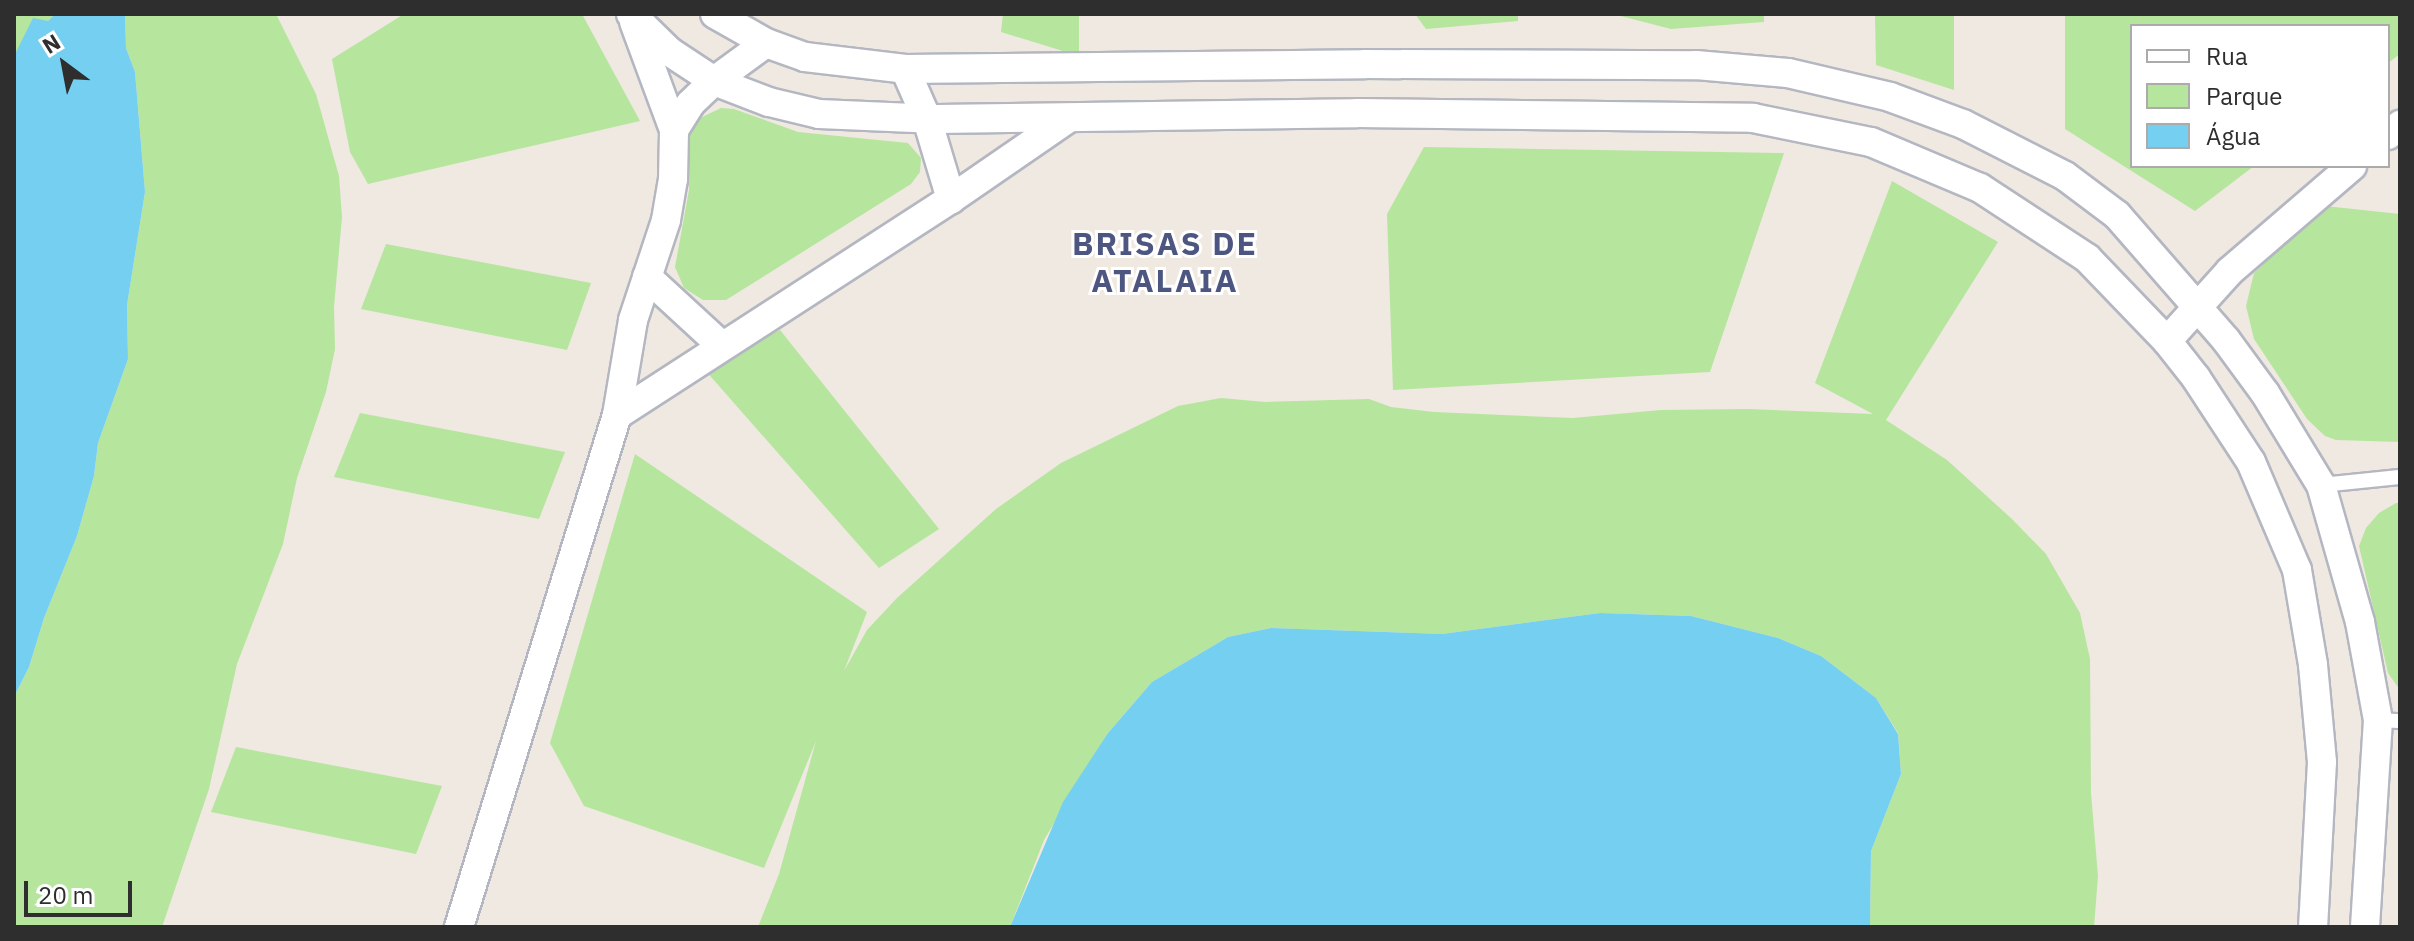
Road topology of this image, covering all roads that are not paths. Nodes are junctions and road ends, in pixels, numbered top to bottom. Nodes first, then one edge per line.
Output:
1 (715, 14) edge
2 (631, 15) edge
3 (766, 43) junction
4 (905, 69) junction
5 (714, 81) junction
6 (1069, 118) junction
7 (927, 119) junction
8 (674, 130) junction
9 (2350, 168) edge
10 (951, 199) junction
11 (647, 277) junction
12 (2198, 306) junction
13 (2167, 341) junction
14 (721, 345) junction
15 (617, 415) junction
16 (2400, 477) edge
17 (2321, 485) junction
18 (2389, 720) edge
19 (459, 927) edge
20 (2313, 927) edge
21 (2365, 927) edge

1 - 3 street
2 - 5 street
2 - 8 street
3 - 4 street
3 - 5 street
4 - 7 street
4 - 12 street
5 - 7 street
5 - 8 street
6 - 7 street
6 - 10 street
6 - 13 street
7 - 10 street
8 - 11 street
9 - 12 street
10 - 14 street
11 - 14 street
11 - 15 street
12 - 13 street
12 - 17 street
13 - 20 street
14 - 15 street
15 - 19 street
16 - 17 lane
17 - 18 street
18 - 21 street

